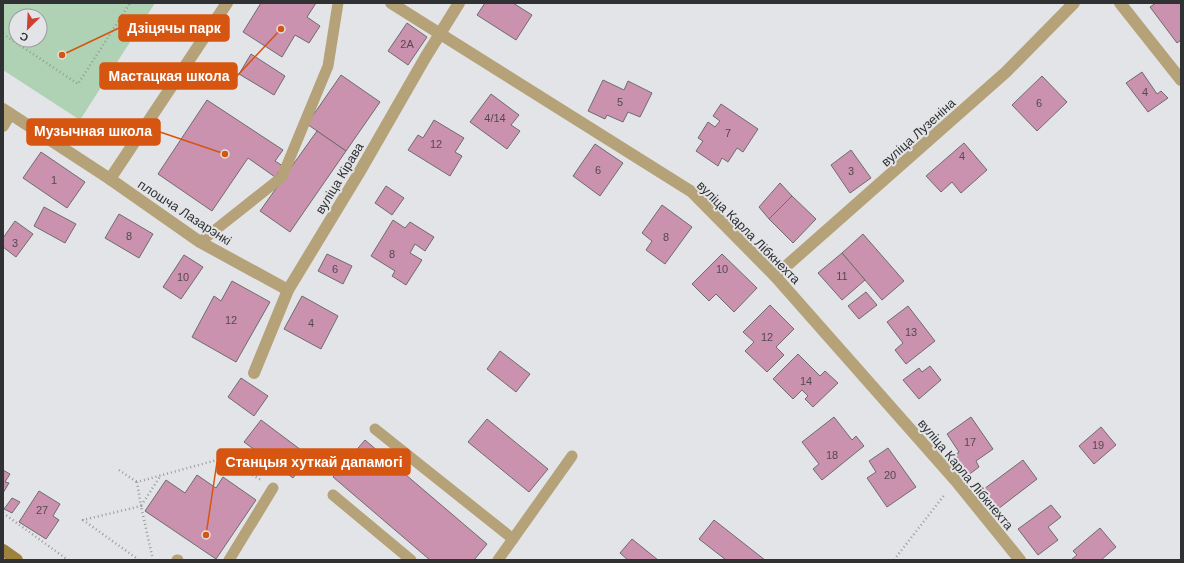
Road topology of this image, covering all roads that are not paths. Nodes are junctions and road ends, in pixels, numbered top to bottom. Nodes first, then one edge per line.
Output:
1 (227, 3) edge
2 (338, 3) edge
3 (391, 3) edge
4 (459, 3) edge
5 (1074, 3) edge
6 (1120, 3) edge
7 (439, 34) junction
8 (1181, 80) edge
9 (6, 112) edge
10 (3, 126) edge
11 (110, 179) junction
12 (200, 242) junction
13 (775, 276) junction
14 (288, 290) junction
15 (254, 373) dead end
16 (375, 430) dead end
17 (572, 456) dead end
18 (273, 488) road end
19 (333, 495) dead end
20 (513, 539) junction
21 (3, 550) edge
22 (17, 560) edge
23 (228, 560) edge
24 (412, 560) edge
25 (498, 560) edge
26 (1020, 560) edge

1 - 11 street
2 - 12 lane
3 - 7 street, вуліца Карла Лібкнехта
4 - 7 street, вуліца Кірава
5 - 13 street, вуліца Лузеніна
6 - 8 street
7 - 13 street, вуліца Карла Лібкнехта
7 - 14 street, вуліца Кірава
9 - 10 street
9 - 11 street, плошча Лазарэнкі
11 - 12 street, плошча Лазарэнкі
12 - 14 street, плошча Лазарэнкі
13 - 26 street, вуліца Карла Лібкнехта
14 - 15 street, вуліца Кірава
16 - 20 lane
17 - 20 lane
18 - 23 lane
19 - 24 lane
20 - 25 lane
21 - 22 street

